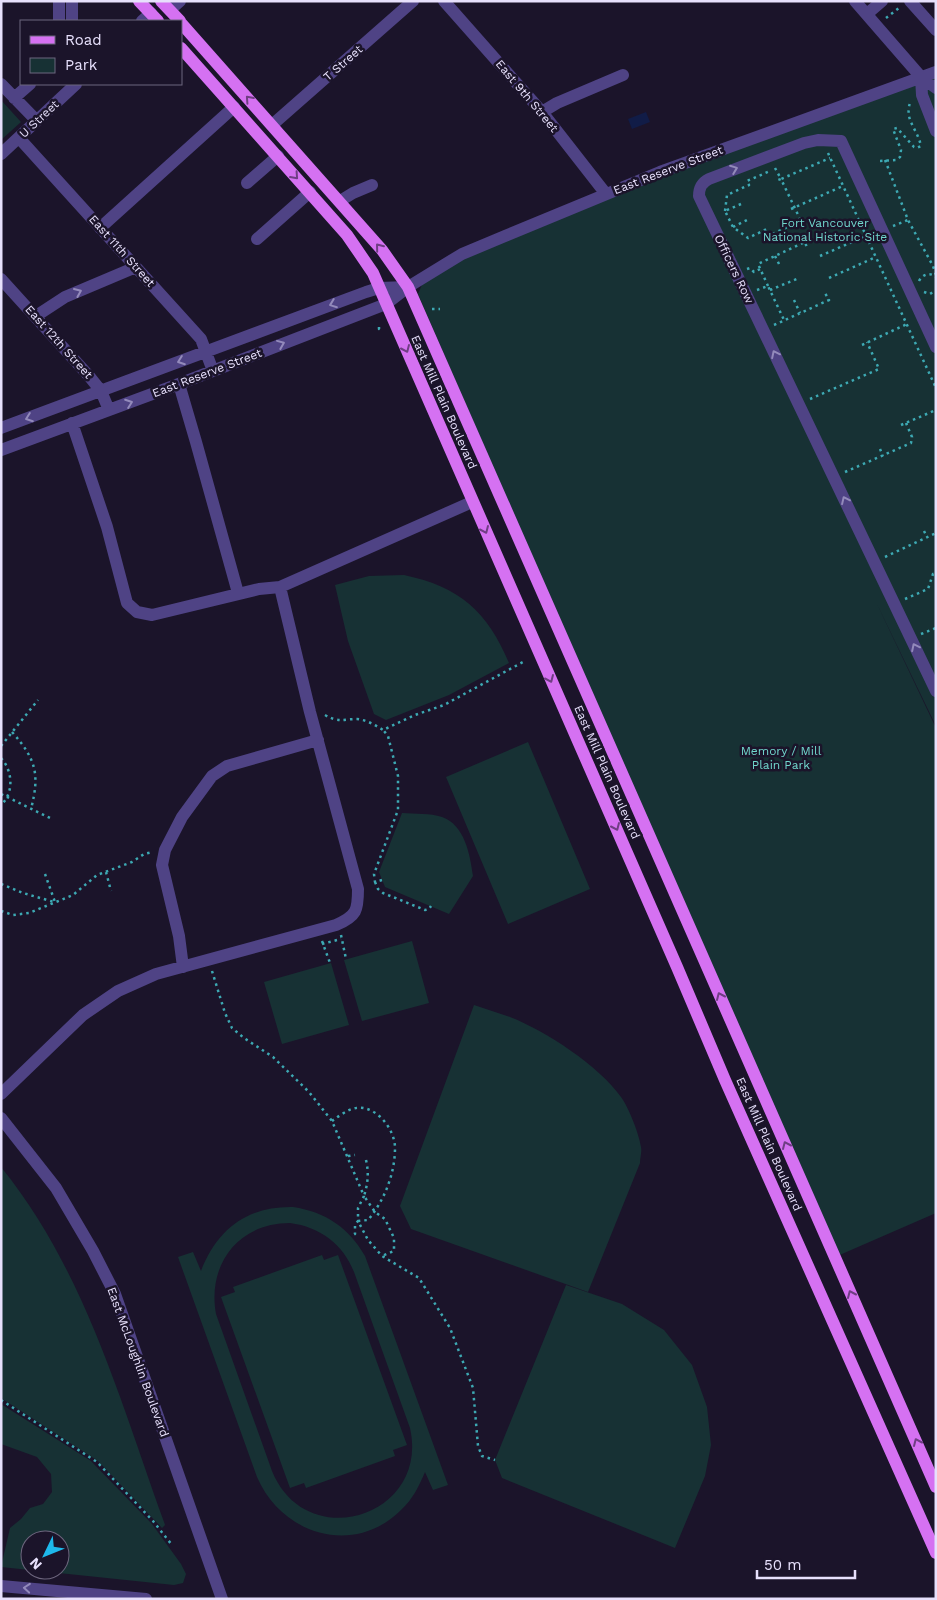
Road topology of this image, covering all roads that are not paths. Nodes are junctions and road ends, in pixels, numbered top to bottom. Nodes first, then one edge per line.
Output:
1 (59, 1) edge
2 (72, 1) edge
3 (139, 1) edge
4 (180, 1) edge
5 (413, 1) edge
6 (444, 1) edge
7 (855, 1) edge
8 (882, 1) edge
9 (905, 4) edge
10 (166, 6) edge
11 (867, 14) junction
12 (150, 19) edge
13 (59, 20) edge
14 (72, 20) edge
15 (178, 20) edge
16 (182, 24) edge
17 (936, 30) edge
18 (182, 49) edge
19 (936, 72) edge
20 (623, 75) dead end
21 (921, 77) junction
22 (1, 84) edge
23 (29, 85) edge
24 (75, 85) edge
25 (936, 88) edge
26 (14, 98) junction
27 (234, 108) junction
28 (542, 112) junction
29 (37, 121) junction
30 (272, 125) junction
31 (936, 131) edge
32 (19, 138) junction
33 (1, 154) edge
34 (278, 156) junction
35 (248, 183) dead end
36 (372, 185) dead end
37 (310, 192) junction
38 (606, 194) junction
39 (340, 201) junction
40 (100, 228) junction
41 (258, 239) dead end
42 (136, 266) junction
43 (1, 279) edge
44 (408, 287) junction
45 (379, 288) junction
46 (386, 304) junction
47 (36, 316) junction
48 (936, 347) edge
49 (206, 352) junction
50 (213, 371) junction
51 (179, 384) junction
52 (101, 391) junction
53 (109, 410) junction
54 (72, 423) junction
55 (1, 428) edge
56 (1, 450) edge
57 (472, 502) junction
58 (280, 587) junction
59 (238, 594) junction
60 (936, 691) edge
61 (318, 740) junction
62 (183, 967) junction
63 (1, 1094) edge
64 (1, 1118) edge
65 (936, 1487) edge
66 (936, 1553) edge
67 (1, 1586) edge
68 (146, 1599) edge
69 (222, 1599) edge

1 - 13 street
2 - 14 street
3 - 12 main road
4 - 10 street
5 - 30 street, T Street
6 - 28 street, East 9th Street
7 - 11 street
8 - 11 street
9 - 17 street
10 - 15 main road, East Mill Plain Boulevard
11 - 21 street
30 -> 16 main road, East Mill Plain Boulevard
18 - 27 main road, East Mill Plain Boulevard
19 - 21 street, East Reserve Street
20 - 28 street
21 - 25 street
21 - 31 street
21 - 38 street, East Reserve Street
22 - 26 street
23 - 26 street
24 - 29 street, U Street
26 - 29 street
27 - 34 main road, East Mill Plain Boulevard
27 - 40 street
28 - 38 street, East 9th Street
29 - 32 street, U Street
30 - 39 main road, East Mill Plain Boulevard
32 - 33 street, U Street
32 - 40 street, East 11th Street
34 - 35 street
34 -> 37 main road, East Mill Plain Boulevard
36 - 39 street
37 - 41 street
37 - 45 main road, East Mill Plain Boulevard
38 - 44 street, East Reserve Street
44 -> 39 main road, East Mill Plain Boulevard
40 - 42 street, East 11th Street
47 -> 42 street
42 - 49 street, East 11th Street
43 - 47 street, East 12th Street
44 - 45 street, East Reserve Street
44 - 46 street, East Reserve Street
65 -> 44 main road, East Mill Plain Boulevard
45 - 46 main road, East Mill Plain Boulevard
45 -> 49 street, East Reserve Street
50 -> 46 street, East Reserve Street
46 -> 57 main road, East Mill Plain Boulevard
47 - 52 street, East 12th Street
60 -> 48 street, Officers Row
49 - 50 street, East 11th Street
49 -> 52 street, East Reserve Street
50 - 51 street, East Reserve Street
53 -> 51 street, East Reserve Street
51 - 59 street
52 - 53 street, East 12th Street
52 -> 55 street, East Reserve Street
53 - 54 street, East Reserve Street
54 - 56 street, East Reserve Street
54 - 59 street
57 - 58 street
57 -> 66 main road, East Mill Plain Boulevard
58 - 59 street
58 - 61 street
61 - 62 street
61 - 62 street
62 - 63 street
64 - 69 street, East McLoughlin Boulevard
68 -> 67 street

